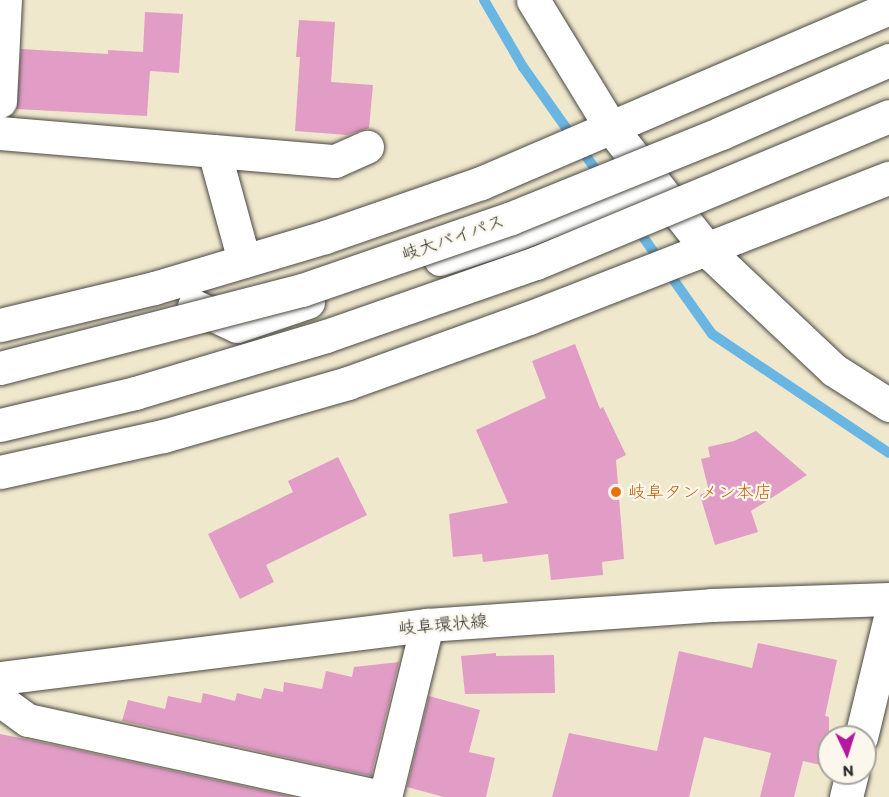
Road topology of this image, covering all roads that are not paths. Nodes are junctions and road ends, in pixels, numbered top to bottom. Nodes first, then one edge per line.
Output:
1 (5, 0) edge
2 (533, 0) edge
3 (889, 8) edge
4 (889, 60) edge
5 (0, 101) edge
6 (889, 101) edge
7 (889, 116) edge
8 (611, 128) junction
9 (0, 133) edge
10 (367, 147) dead end
11 (214, 151) junction
12 (889, 178) edge
13 (659, 189) junction
14 (706, 247) junction
15 (244, 261) junction
16 (154, 288) junction
17 (0, 325) edge
18 (0, 368) edge
19 (889, 405) edge
20 (0, 425) edge
21 (0, 472) edge
22 (889, 599) edge
23 (889, 621) edge
24 (427, 625) junction
25 (0, 678) edge
26 (0, 700) edge
27 (864, 725) edge
28 (383, 797) edge

1 - 5 main road
2 - 8 main road
3 - 8 main road
4 - 18 main road, 岐大バイパス, bridge
6 - 13 main road
7 - 20 main road, bridge
8 - 13 main road
8 - 15 main road
9 - 11 main road
10 - 11 main road
11 - 15 main road
12 - 14 main road
13 - 14 main road
13 - 16 main road
14 - 19 main road
14 - 21 main road
15 - 16 main road
16 - 17 main road
22 - 24 main road, 岐阜環状線
23 - 27 main road
24 - 25 main road, 岐阜環状線
24 - 28 main road
26 - 28 main road

